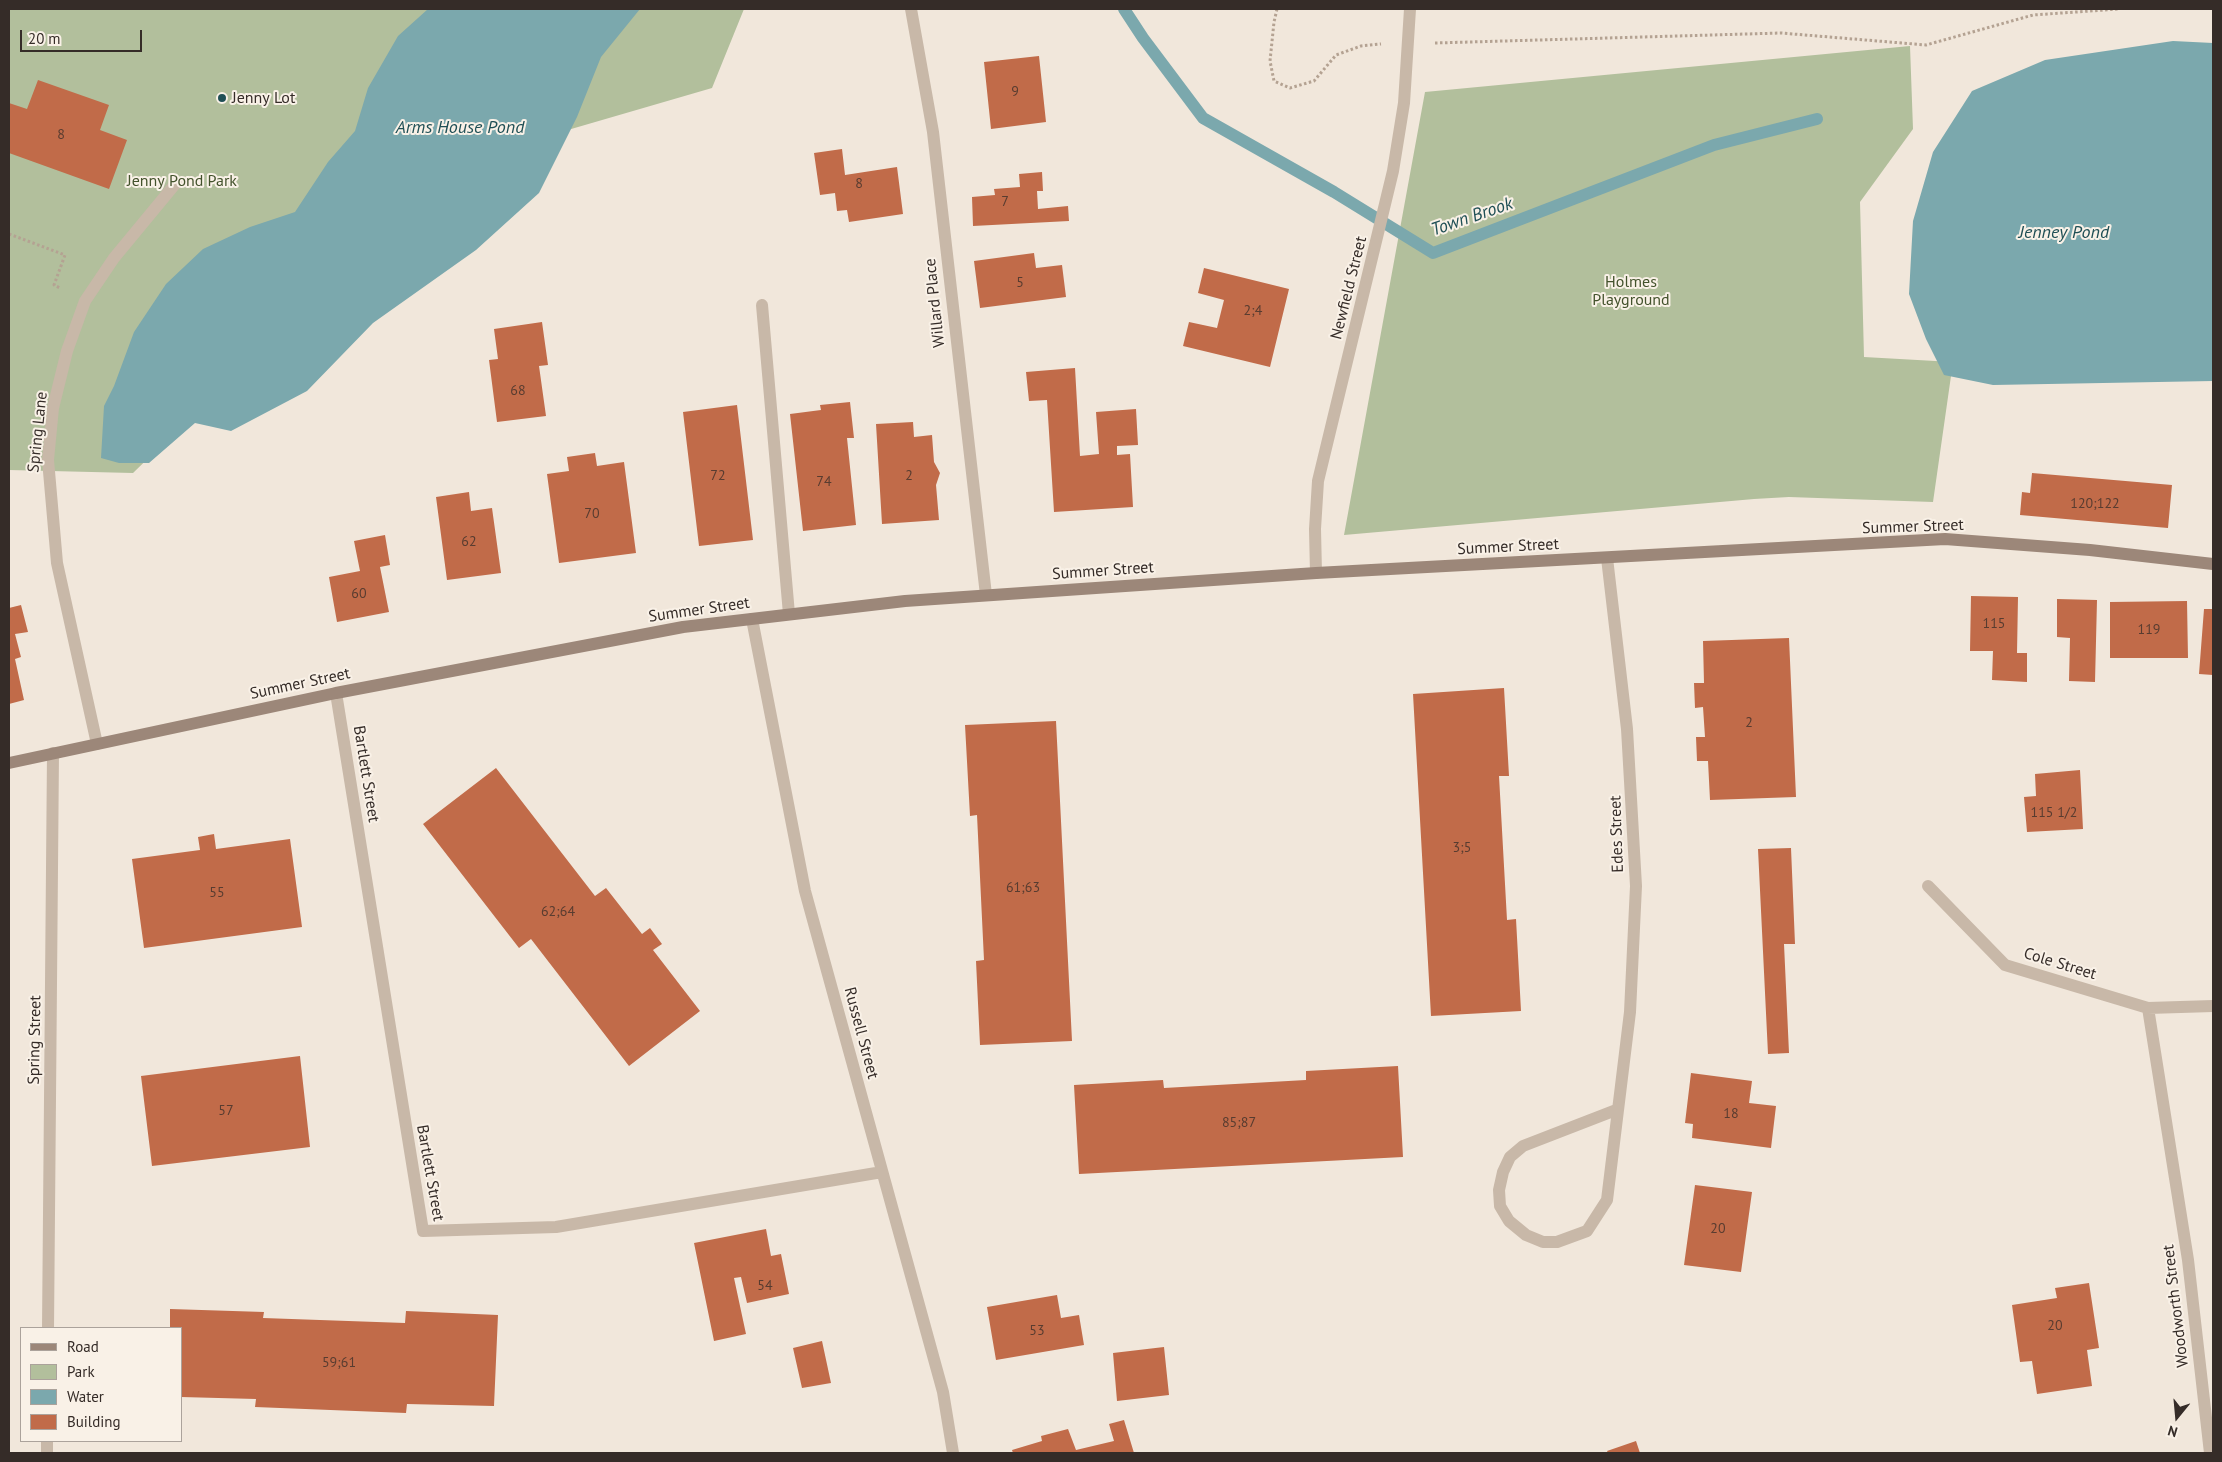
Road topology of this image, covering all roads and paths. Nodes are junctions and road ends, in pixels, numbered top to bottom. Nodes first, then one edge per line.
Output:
1 (910, 9) edge
2 (1277, 9) edge
3 (1410, 9) edge
4 (2119, 9) edge
5 (1409, 44) junction
6 (176, 183) dead end
7 (9, 234) edge
8 (85, 302) junction
9 (762, 305) dead end
10 (1607, 558) junction
11 (2213, 564) edge
12 (1316, 573) junction
13 (986, 595) junction
14 (789, 614) junction
15 (752, 619) junction
16 (336, 693) junction
17 (97, 744) junction
18 (53, 753) junction
19 (9, 764) edge
20 (1928, 886) dead end
21 (2213, 1006) edge
22 (2148, 1008) junction
23 (1616, 1110) junction
24 (882, 1172) junction
25 (48, 1327) edge
26 (953, 1453) edge
27 (2210, 1453) edge

1 - 13 street, Willard Place
2 - 5 path
3 - 5 street, Newfield Street
4 - 5 path
5 - 12 street, Newfield Street
6 - 8 street, Spring Lane
7 - 8 path
8 - 17 street, Spring Lane
9 - 14 street
10 - 11 main road, Summer Street
10 - 12 main road, Summer Street
10 - 23 street, Edes Street
12 - 13 main road, Summer Street
13 - 14 main road, Summer Street
14 - 15 main road, Summer Street
15 - 16 main road, Summer Street
15 - 24 street, Russell Street
16 - 17 main road, Summer Street
16 - 24 street, Bartlett Street
17 - 18 main road, Summer Street
18 - 19 main road, Summer Street
18 - 25 street, Spring Street
20 - 22 street, Cole Street
21 - 22 street, Cole Street
22 - 27 street, Woodworth Street
23 - 23 street, Edes Street
24 - 26 street, Russell Street

